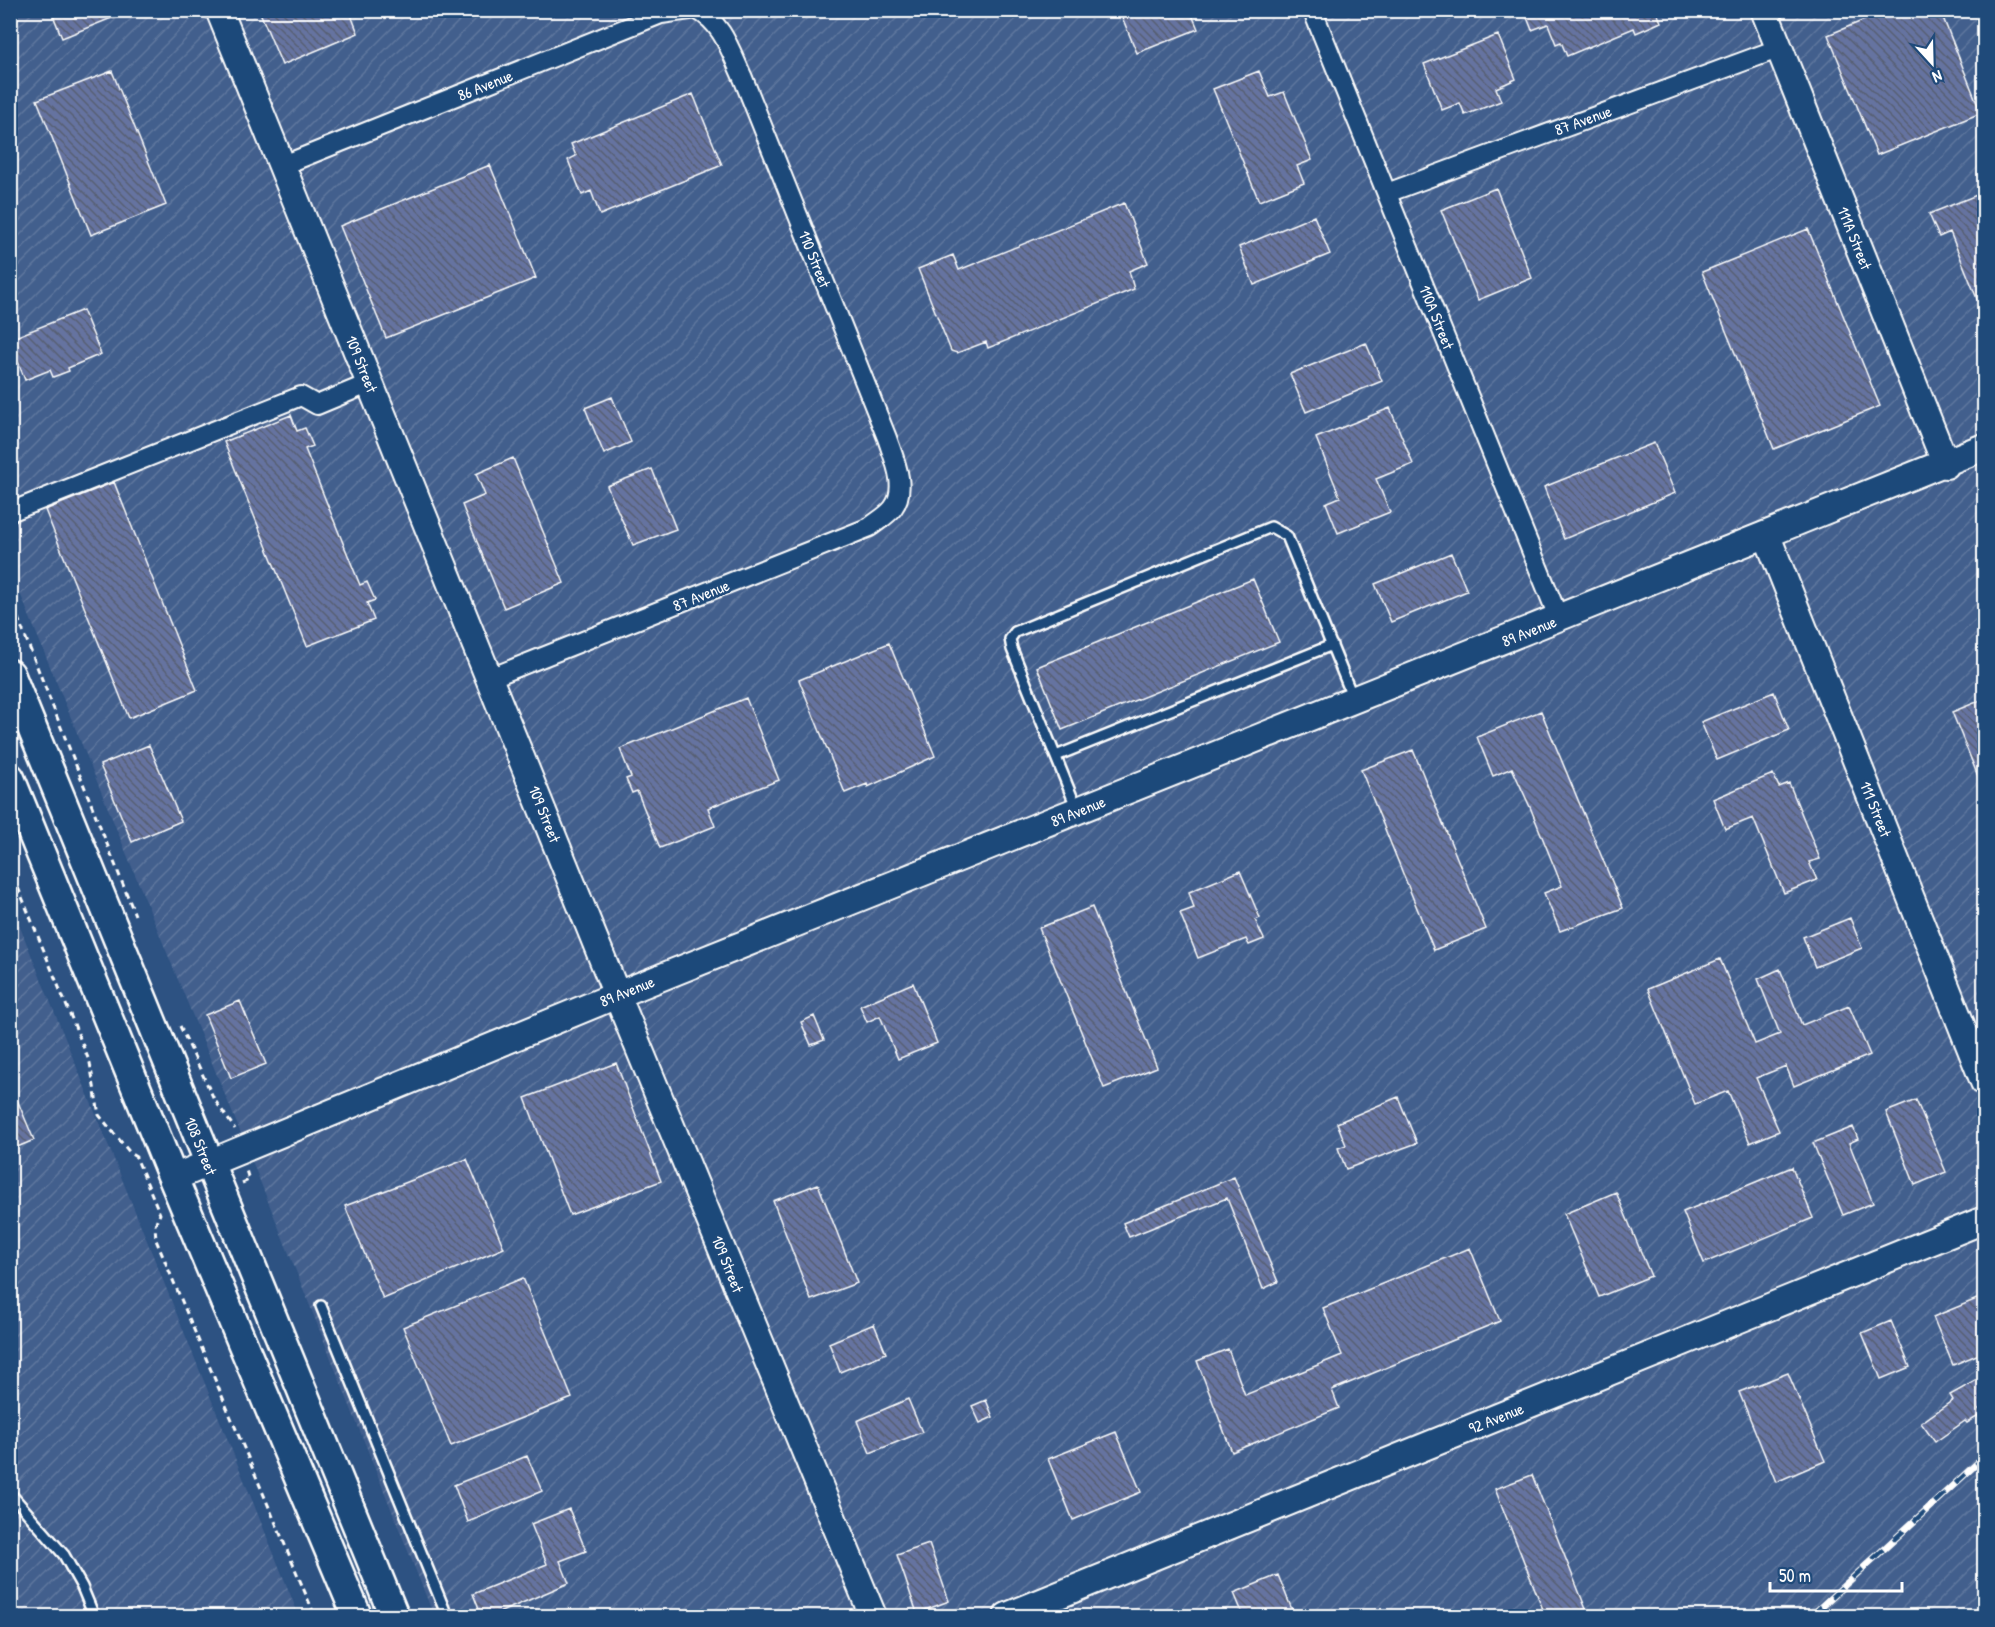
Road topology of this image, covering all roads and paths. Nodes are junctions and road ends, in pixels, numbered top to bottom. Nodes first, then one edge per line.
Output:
1 (219, 10) edge
2 (690, 10) edge
3 (696, 10) edge
4 (1764, 10) edge
5 (1314, 14) dead end
6 (1779, 48) junction
7 (281, 166) junction
8 (1387, 193) junction
9 (370, 383) junction
10 (1984, 447) edge
11 (1946, 465) junction
12 (898, 494) joint
13 (10, 512) edge
14 (1767, 536) junction
15 (1559, 619) junction
16 (1332, 645) junction
17 (10, 674) edge
18 (490, 678) junction
19 (1354, 700) junction
20 (1056, 756) junction
21 (10, 778) edge
22 (1078, 811) junction
23 (10, 868) edge
24 (617, 995) junction
25 (1984, 1082) edge
26 (208, 1162) junction
27 (173, 1178) junction
28 (1984, 1220) edge
29 (321, 1306) dead end
30 (12, 1495) edge
31 (94, 1617) edge
32 (315, 1617) edge
33 (357, 1617) edge
34 (394, 1617) edge
35 (447, 1617) edge
36 (873, 1617) edge
37 (1007, 1617) edge

1 - 7 street, 109 Street
2 - 7 street, 86 Avenue
3 - 12 street, 110 Street
4 - 6 street, 111A Street
5 - 8 street, 110A Street
6 - 8 street, 87 Avenue
6 - 11 street, 111A Street
7 - 9 street, 109 Street
8 - 15 street, 110A Street
9 - 13 street
9 - 18 street, 109 Street
10 - 11 street, 89 Avenue
11 - 14 street, 89 Avenue
12 - 18 street, 87 Avenue
14 - 15 street, 89 Avenue
14 - 25 street, 111 Street
15 - 19 street, 89 Avenue
16 - 19 lane
16 - 20 lane
16 - 20 lane
17 - 26 main road, 108 Street
18 - 24 street, 109 Street
19 - 22 street, 89 Avenue
20 - 22 lane
21 - 27 main road
22 - 24 street, 89 Avenue
23 - 32 path
24 - 26 street, 89 Avenue
24 - 36 street, 109 Street
26 - 27 street, 89 Avenue
26 - 34 main road, 108 Street
27 - 33 main road
28 - 37 street, 92 Avenue
29 - 35 lane
30 - 31 lane

